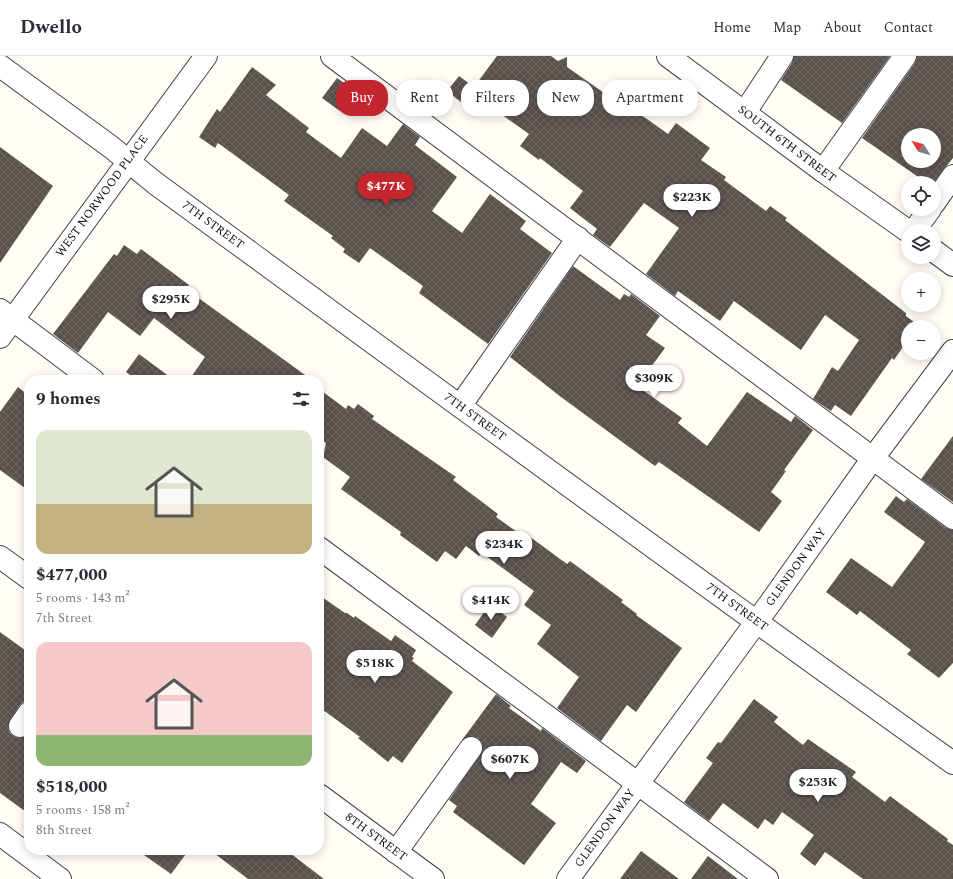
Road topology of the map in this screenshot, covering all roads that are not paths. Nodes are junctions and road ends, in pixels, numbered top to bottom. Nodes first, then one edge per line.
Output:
1 (206, 56) edge
2 (332, 56) edge
3 (668, 56) edge
4 (782, 56) edge
5 (905, 56) edge
6 (0, 66) edge
7 (745, 112) junction
8 (129, 162) junction
9 (823, 171) junction
10 (953, 176) edge
11 (941, 193) edge
12 (901, 226) edge
13 (578, 238) junction
14 (941, 256) edge
15 (953, 265) edge
16 (6, 315) edge
17 (0, 337) edge
18 (953, 352) edge
19 (86, 375) edge
20 (460, 406) junction
21 (873, 458) junction
22 (953, 518) edge
23 (324, 552) edge
24 (0, 557) edge
25 (24, 574) edge
26 (756, 621) junction
27 (471, 748) dead end
28 (953, 763) edge
29 (637, 784) junction
30 (324, 799) edge
31 (0, 834) edge
32 (24, 852) edge
33 (396, 852) junction
34 (28, 855) edge
35 (60, 879) edge
36 (433, 879) edge
37 (568, 879) edge
38 (767, 879) edge

1 - 8 street, WEST NORWOOD PLACE
2 - 13 street
3 - 7 street, SOUTH 6TH STREET
4 - 7 street
5 - 9 street
6 - 8 street, 7TH STREET
7 - 9 street, SOUTH 6TH STREET
8 - 16 street, WEST NORWOOD PLACE
8 - 20 street, 7TH STREET
9 - 12 street, SOUTH 6TH STREET
10 - 11 street
13 - 20 street
13 - 21 street
14 - 15 street
16 - 17 street, WEST NORWOOD PLACE
16 - 19 street
18 - 21 street, GLENDON WAY
20 - 26 street, 7TH STREET
21 - 22 street
21 - 26 street, GLENDON WAY
23 - 29 street
24 - 25 street
26 - 28 street, 7TH STREET
26 - 29 street, GLENDON WAY
27 - 33 street
29 - 37 street, GLENDON WAY
29 - 38 street
30 - 33 street, 8TH STREET
31 - 32 street
33 - 36 street, 8TH STREET
34 - 35 street

